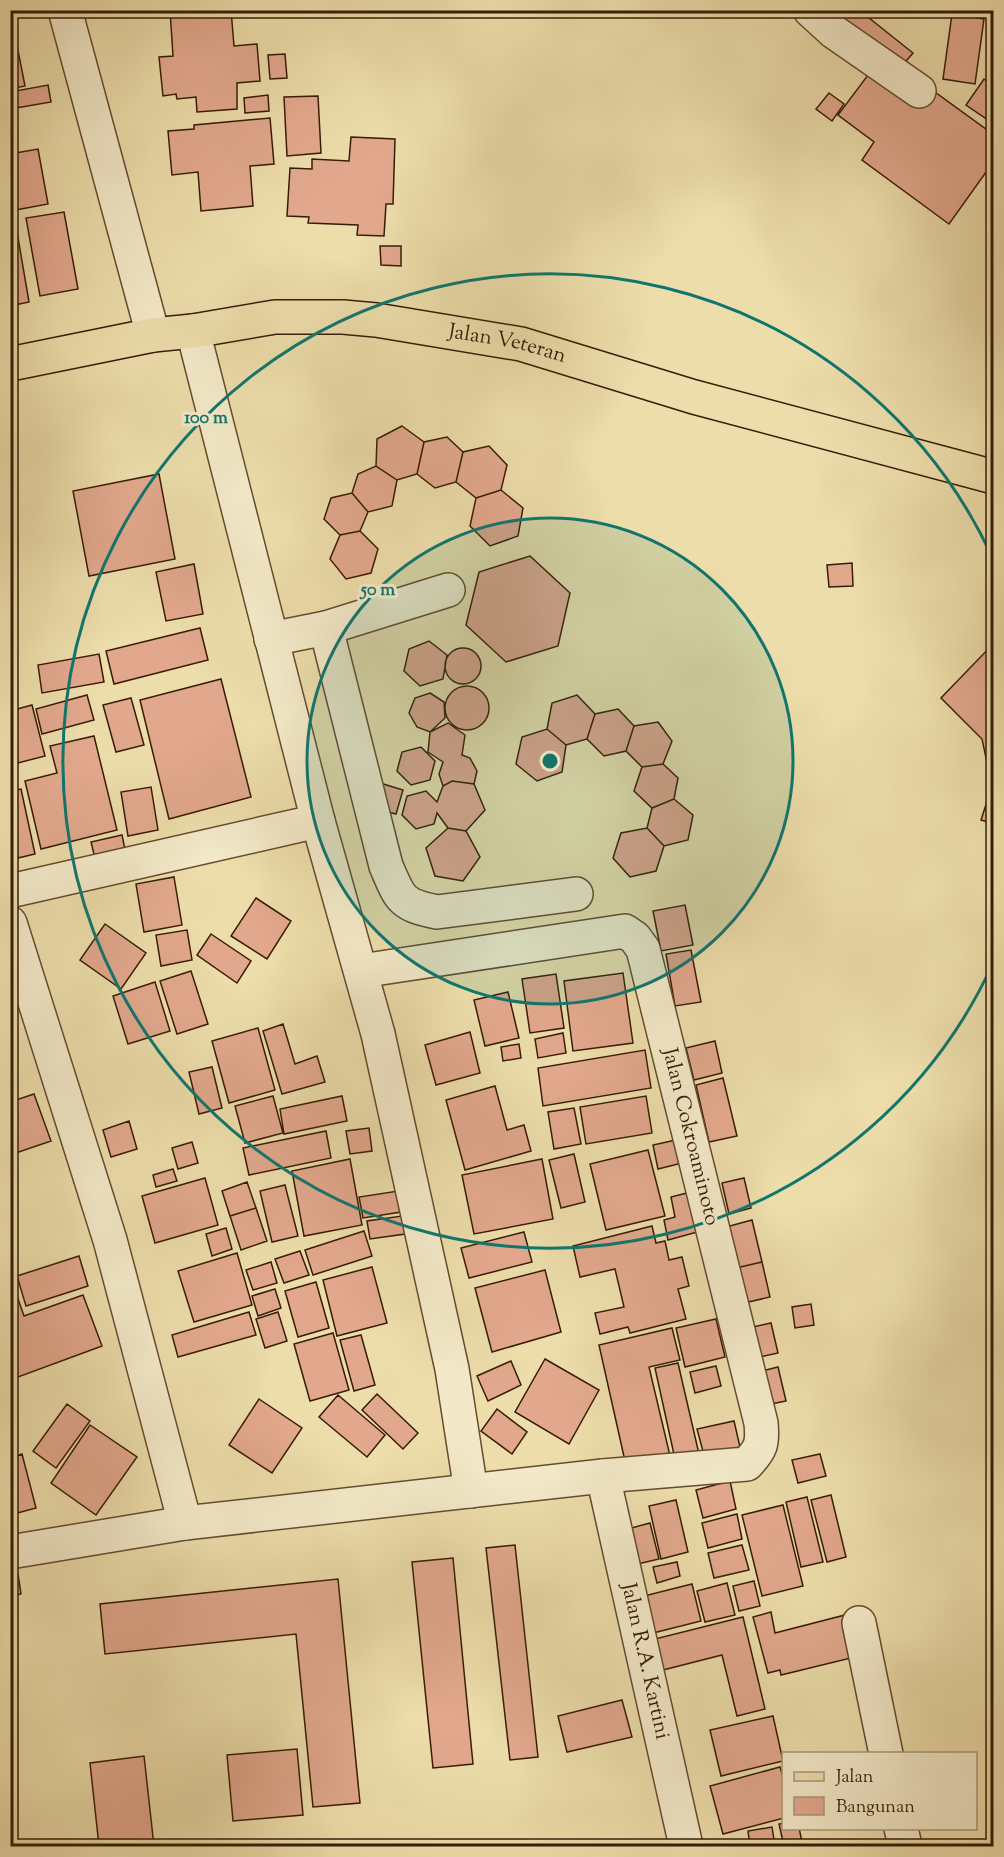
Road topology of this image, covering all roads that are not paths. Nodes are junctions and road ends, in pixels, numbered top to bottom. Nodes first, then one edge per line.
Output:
1 (66, 10) edge
2 (810, 10) edge
3 (919, 91) dead end
4 (193, 331) junction
5 (153, 335) junction
6 (10, 364) edge
7 (993, 477) edge
8 (448, 590) dead end
9 (326, 628) junction
10 (271, 639) junction
11 (318, 821) junction
12 (10, 891) edge
13 (576, 894) dead end
14 (10, 923) edge
15 (361, 970) junction
16 (603, 1476) junction
17 (471, 1491) junction
18 (185, 1523) junction
19 (10, 1552) edge
20 (859, 1623) dead end
21 (886, 1752) edge
22 (901, 1830) edge
23 (686, 1846) edge
24 (905, 1846) edge

1 - 5 street
2 - 3 street
4 - 5 main road, Jalan Veteran
4 - 7 main road, Jalan Veteran
4 - 10 street
5 - 6 main road, Jalan Veteran
8 - 9 street
9 - 10 street
9 - 13 street
10 - 11 street
11 - 12 street
11 - 15 street
14 - 18 street
15 - 16 street, Jalan Cokroaminoto
15 - 17 street
16 - 17 street
16 - 23 street, Jalan R.A. Kartini
17 - 18 street
18 - 19 street
20 - 21 street
22 - 24 street

